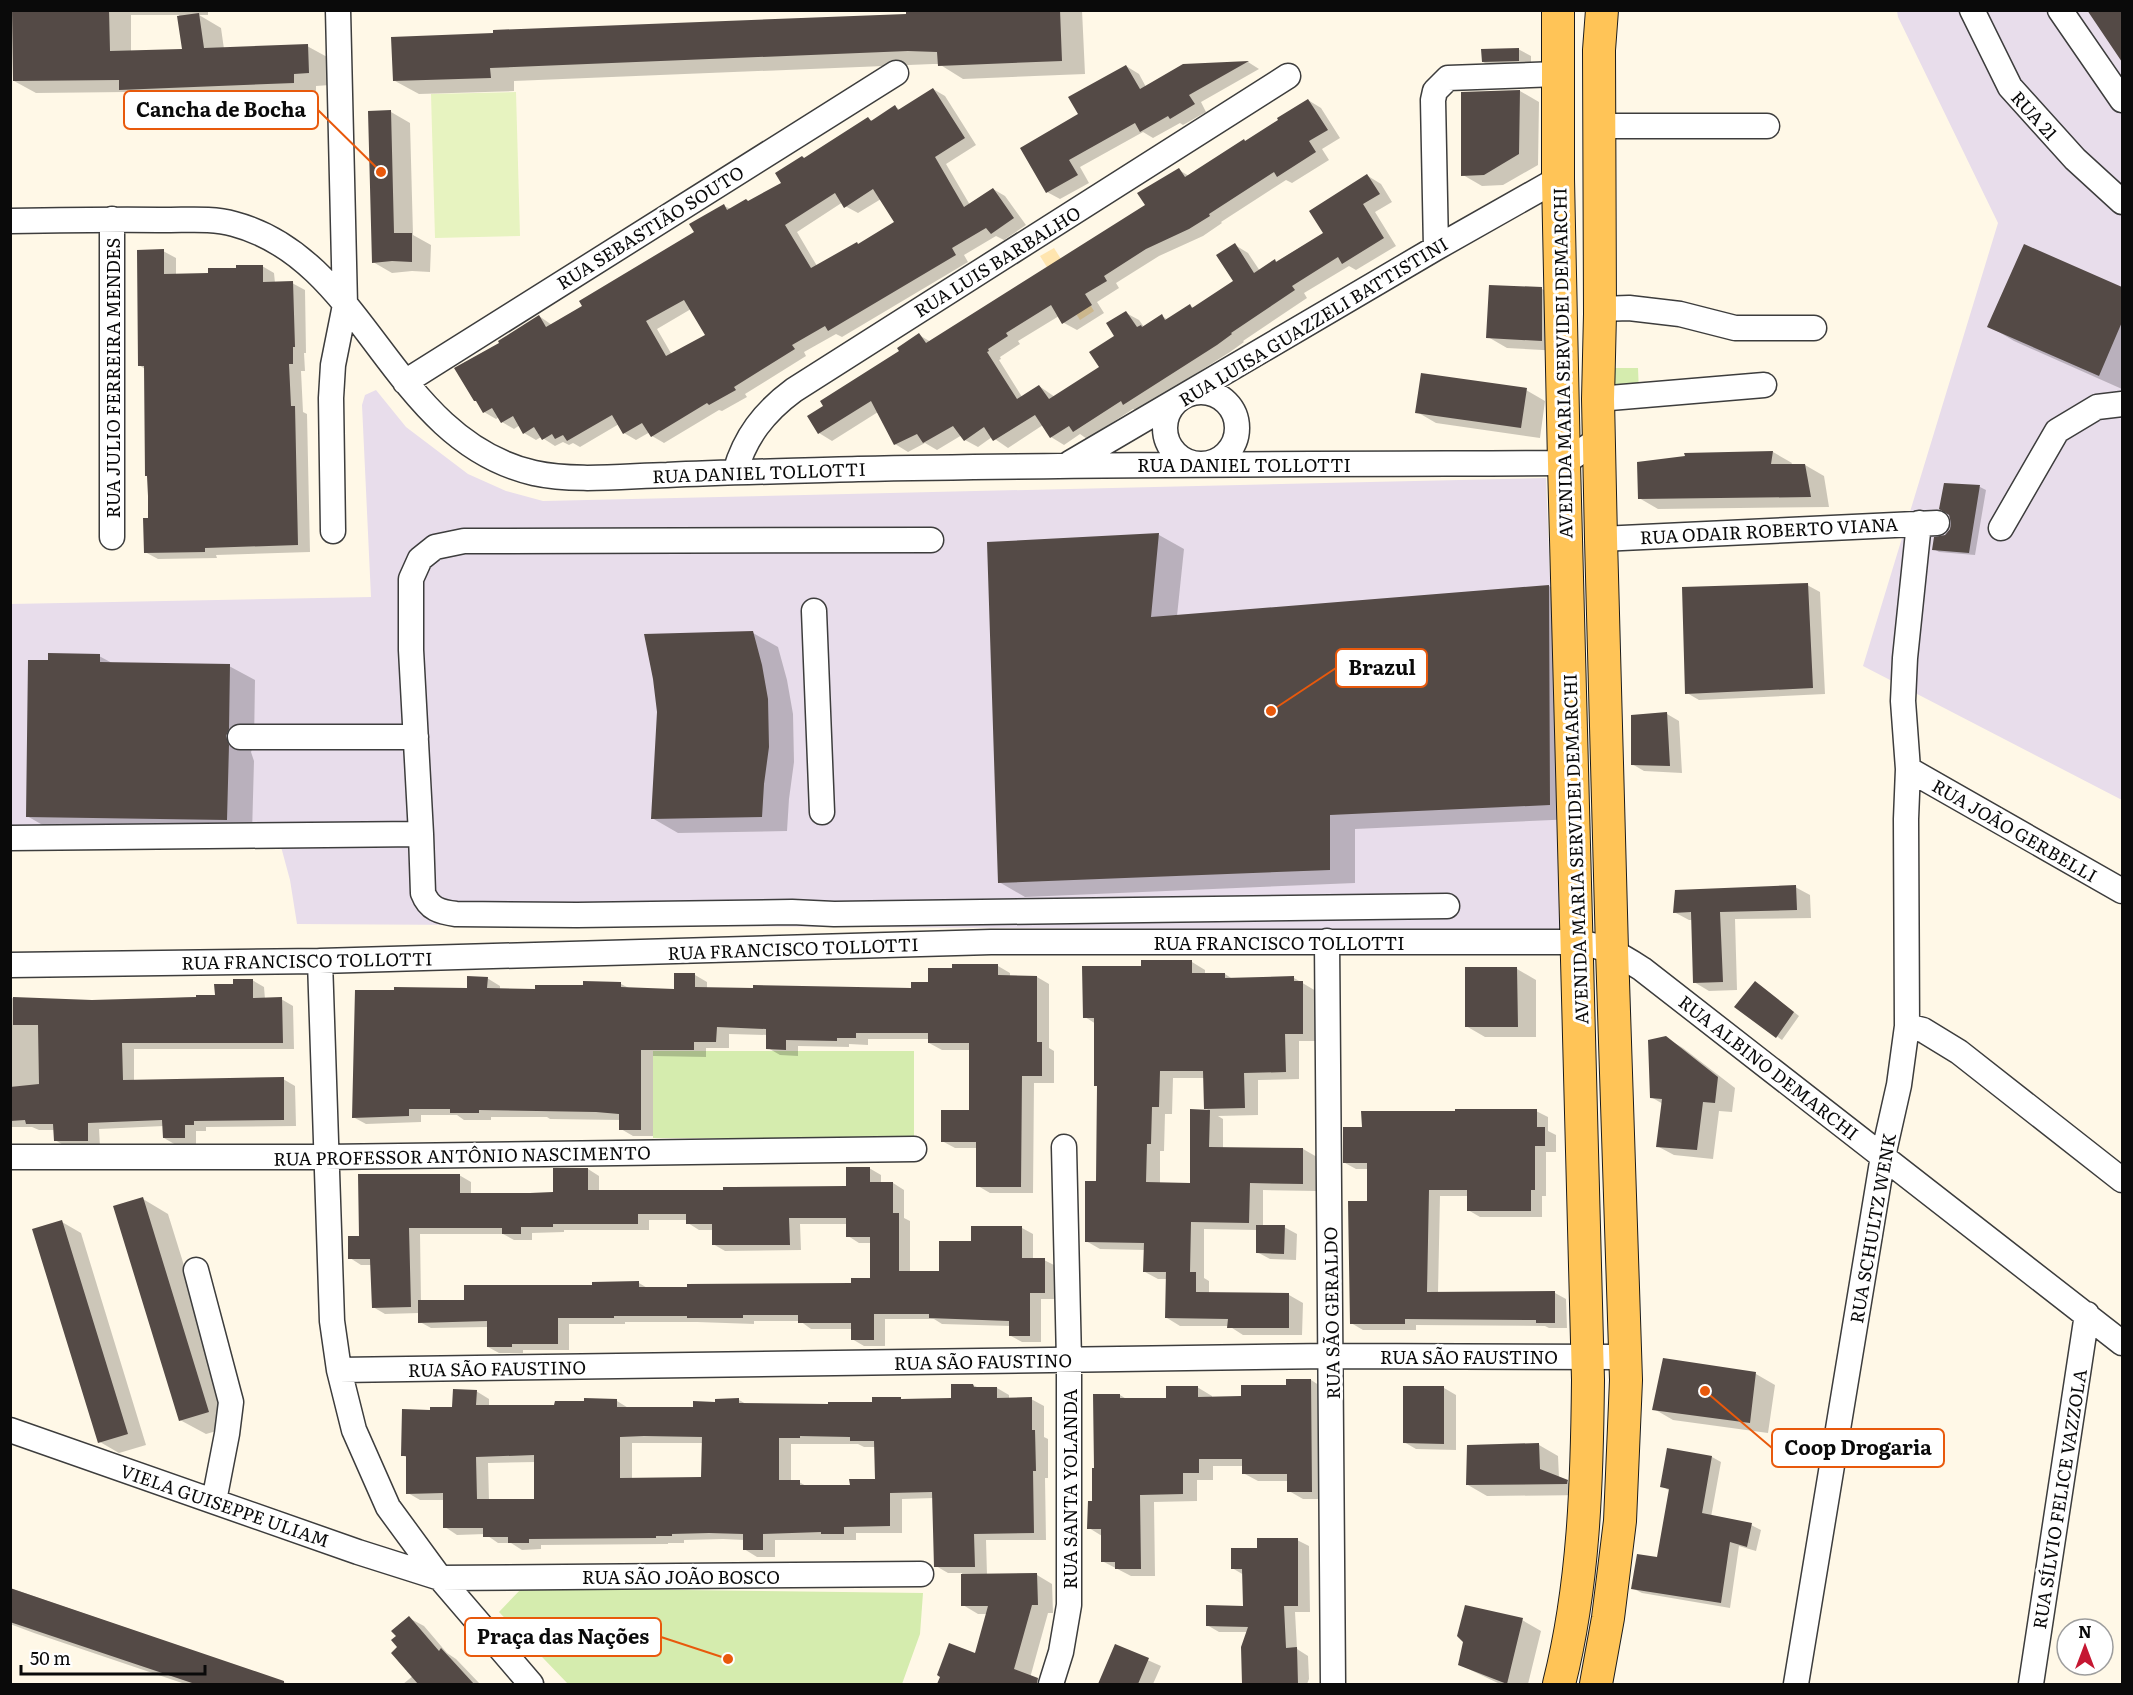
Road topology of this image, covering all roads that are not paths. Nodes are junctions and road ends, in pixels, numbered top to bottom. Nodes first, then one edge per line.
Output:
1 (338, 10) edge
2 (1558, 10) edge
3 (1602, 10) edge
4 (1972, 10) edge
5 (2060, 10) edge
6 (896, 73) dead end
7 (1557, 74) junction
8 (1288, 76) dead end
9 (2122, 100) edge
10 (1599, 126) junction
11 (1767, 126) dead end
12 (1558, 179) junction
13 (2122, 202) edge
14 (112, 219) junction
15 (10, 221) edge
16 (1436, 248) junction
17 (345, 305) junction
18 (1600, 309) junction
19 (1814, 327) dead end
20 (405, 382) junction
21 (1764, 385) dead end
22 (1181, 399) junction
23 (1598, 399) junction
24 (2122, 404) edge
25 (1599, 439) junction
26 (1564, 463) junction
27 (1068, 464) junction
28 (1203, 464) junction
29 (735, 472) junction
30 (1928, 523) joint
31 (2001, 528) dead end
32 (333, 531) dead end
33 (112, 537) dead end
34 (1601, 538) junction
35 (931, 540) dead end
36 (814, 611) dead end
37 (240, 737) dead end
38 (416, 737) junction
39 (1908, 769) junction
40 (822, 812) dead end
41 (421, 834) junction
42 (10, 838) edge
43 (2122, 891) edge
44 (1447, 906) dead end
45 (1327, 941) junction
46 (1575, 942) junction
47 (1612, 950) junction
48 (320, 961) junction
49 (10, 965) edge
50 (1907, 1026) junction
51 (1064, 1148) dead end
52 (914, 1149) dead end
53 (1883, 1156) junction
54 (10, 1157) edge
55 (326, 1157) junction
56 (2122, 1180) edge
57 (196, 1269) dead end
58 (2087, 1314) junction
59 (2122, 1343) edge
60 (1331, 1356) junction
61 (1588, 1356) junction
62 (1626, 1357) junction
63 (1069, 1360) junction
64 (339, 1370) junction
65 (10, 1430) edge
66 (214, 1501) junction
67 (921, 1574) dead end
68 (440, 1578) junction
69 (531, 1684) edge
70 (1051, 1684) edge
71 (1333, 1684) edge
72 (1559, 1684) edge
73 (1596, 1684) edge
74 (1796, 1684) edge
75 (2031, 1684) edge

1 - 17 street
2 - 7 main road, AVENIDA MARIA SERVIDEI DEMARCHI
3 - 10 main road, AVENIDA MARIA SERVIDEI DEMARCHI
4 - 13 street, RUA 21
5 - 9 street
6 - 20 street, RUA SEBASTIÃO SOUTO
7 - 12 main road, AVENIDA MARIA SERVIDEI DEMARCHI
7 - 16 street
8 - 29 street, RUA LUIS BARBALHO
10 - 11 street
10 - 18 main road, AVENIDA MARIA SERVIDEI DEMARCHI
12 - 16 street, RUA LUISA GUAZZELI BATTISTINI
12 - 26 main road, AVENIDA MARIA SERVIDEI DEMARCHI
14 - 15 street, RUA DANIEL TOLLOTTI
14 - 17 street, RUA DANIEL TOLLOTTI
14 - 33 street, RUA JULIO FERREIRA MENDES
16 - 22 street, RUA LUISA GUAZZELI BATTISTINI
17 - 20 street, RUA DANIEL TOLLOTTI
17 - 32 street
18 - 19 street
18 - 23 main road, AVENIDA MARIA SERVIDEI DEMARCHI
20 - 29 street, RUA DANIEL TOLLOTTI
21 - 23 street
22 - 27 street, RUA LUISA GUAZZELI BATTISTINI
22 - 28 street
22 - 28 street
23 - 25 main road, AVENIDA MARIA SERVIDEI DEMARCHI
24 - 31 street
25 - 26 street
25 - 34 main road, AVENIDA MARIA SERVIDEI DEMARCHI
26 - 28 street, RUA DANIEL TOLLOTTI
26 - 46 main road, AVENIDA MARIA SERVIDEI DEMARCHI
27 - 28 street, RUA DANIEL TOLLOTTI
27 - 29 street, RUA DANIEL TOLLOTTI
30 - 34 street, RUA ODAIR ROBERTO VIANA
30 - 39 street, RUA SCHULTZ WENK
34 - 47 main road, AVENIDA MARIA SERVIDEI DEMARCHI
35 - 38 street
36 - 40 street
37 - 38 street
38 - 41 street
39 - 43 street, RUA JOÃO GERBELLI
39 - 50 street, RUA SCHULTZ WENK
41 - 42 street
41 - 44 street
45 - 46 street, RUA FRANCISCO TOLLOTTI
45 - 48 street, RUA FRANCISCO TOLLOTTI
45 - 60 street, RUA SÃO GERALDO
46 - 47 street, RUA FRANCISCO TOLLOTTI
46 - 61 main road, AVENIDA MARIA SERVIDEI DEMARCHI
47 - 53 street, RUA ALBINO DEMARCHI
47 - 62 main road, AVENIDA MARIA SERVIDEI DEMARCHI
48 - 49 street, RUA FRANCISCO TOLLOTTI
48 - 55 street
50 - 53 street, RUA SCHULTZ WENK
50 - 56 street
51 - 63 street, RUA SANTA YOLANDA
52 - 55 street, RUA PROFESSOR ANTÔNIO NASCIMENTO
53 - 58 street, RUA ALBINO DEMARCHI
53 - 74 street, RUA SCHULTZ WENK
54 - 55 street, RUA PROFESSOR ANTÔNIO NASCIMENTO
55 - 64 street
57 - 66 street
58 - 59 street, RUA ALBINO DEMARCHI
58 - 75 street, RUA SÍLVIO FELICE VAZZOLA
60 - 61 street, RUA SÃO FAUSTINO
60 - 63 street, RUA SÃO FAUSTINO
60 - 71 street, RUA SÃO GERALDO
61 - 62 street, RUA SÃO FAUSTINO
61 - 72 main road, AVENIDA MARIA SERVIDEI DEMARCHI
62 - 73 main road, AVENIDA MARIA SERVIDEI DEMARCHI
63 - 64 street, RUA SÃO FAUSTINO
63 - 70 street, RUA SANTA YOLANDA
64 - 68 street
65 - 66 street, VIELA GUISEPPE ULIAM
66 - 68 street, VIELA GUISEPPE ULIAM
67 - 68 street, RUA SÃO JOÃO BOSCO
68 - 69 street

